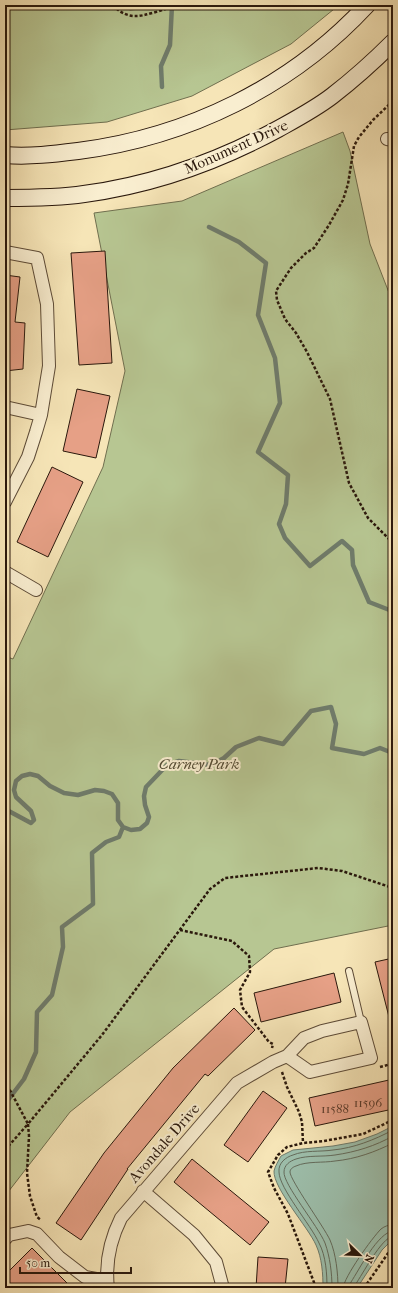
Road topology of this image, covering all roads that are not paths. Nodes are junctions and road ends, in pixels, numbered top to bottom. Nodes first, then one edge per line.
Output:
1 (367, 5) edge
2 (393, 42) edge
3 (5, 155) edge
4 (5, 198) edge
5 (5, 252) edge
6 (5, 407) edge
7 (41, 415) junction
8 (5, 502) edge
9 (5, 572) edge
10 (36, 590) dead end
11 (349, 971) dead end
12 (361, 1022) junction
13 (287, 1056) junction
14 (143, 1191) junction
15 (5, 1239) edge
16 (108, 1285) edge
17 (223, 1288) edge

1 - 3 main road
2 - 4 main road, Monument Drive
5 - 7 street
6 - 7 street
7 - 8 street
9 - 10 street
11 - 12 lane
12 - 13 street, Avondale Drive
12 - 13 street
13 - 14 street, Avondale Drive
14 - 16 street, Avondale Drive
14 - 17 street
15 - 16 street

